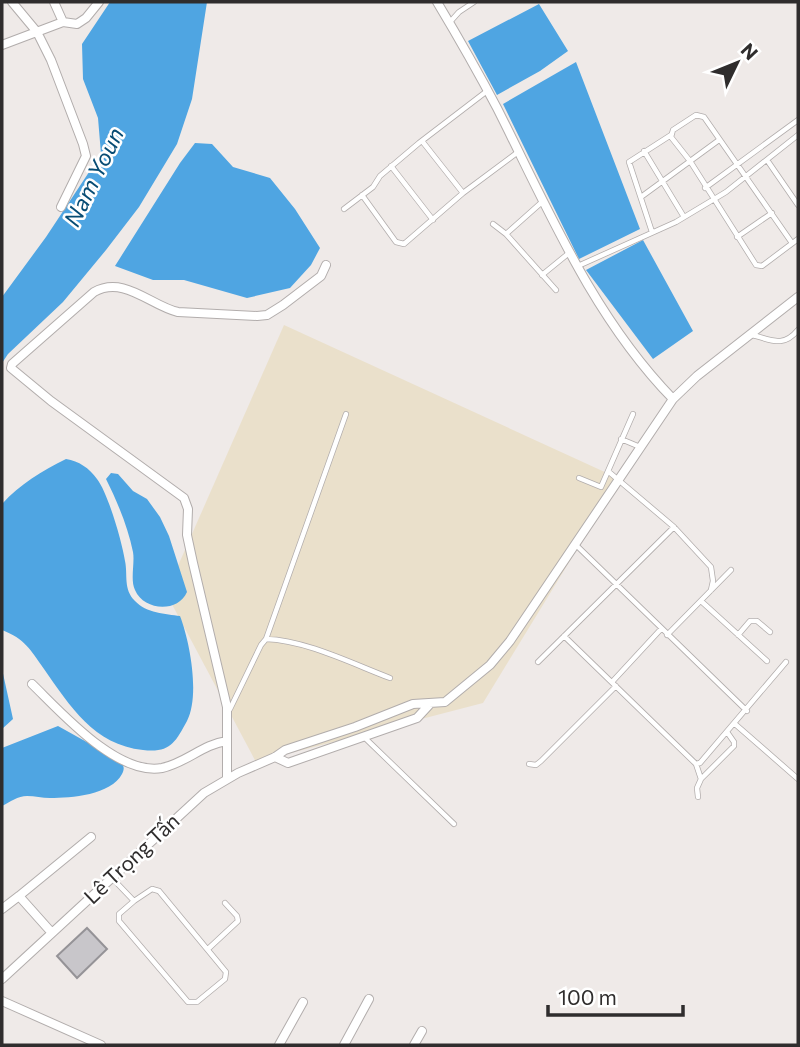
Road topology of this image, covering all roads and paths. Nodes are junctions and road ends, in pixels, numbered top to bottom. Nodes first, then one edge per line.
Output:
1 (12, 2) edge
2 (54, 2) edge
3 (99, 2) edge
4 (437, 2) edge
5 (474, 2) edge
6 (60, 23) junction
7 (449, 23) junction
8 (40, 32) junction
9 (2, 44) edge
10 (488, 91) junction
11 (798, 120) edge
12 (671, 135) junction
13 (798, 135) edge
14 (719, 139) junction
15 (422, 141) junction
16 (644, 151) junction
17 (519, 152) junction
18 (767, 159) junction
19 (690, 161) junction
20 (738, 165) junction
21 (391, 166) junction
22 (746, 176) junction
23 (662, 181) junction
24 (705, 187) junction
25 (463, 193) junction
26 (362, 195) junction
27 (641, 197) junction
28 (713, 199) junction
29 (543, 201) junction
30 (798, 205) edge
31 (61, 207) dead end
32 (344, 209) dead end
33 (772, 213) junction
34 (684, 217) junction
35 (433, 220) junction
36 (493, 224) dead end
37 (652, 232) junction
38 (506, 234) junction
39 (737, 237) junction
40 (798, 239) edge
41 (792, 243) junction
42 (569, 253) junction
43 (326, 265) dead end
44 (578, 266) junction
45 (542, 275) junction
46 (556, 290) dead end
47 (796, 303) edge
48 (798, 330) edge
49 (749, 335) junction
50 (673, 399) junction
51 (346, 414) dead end
52 (633, 414) dead end
53 (621, 439) junction
54 (641, 448) junction
55 (609, 472) junction
56 (579, 478) dead end
57 (620, 479) junction
58 (674, 527) junction
59 (576, 545) junction
60 (731, 570) dead end
61 (616, 585) junction
62 (711, 590) junction
63 (701, 601) junction
64 (660, 629) junction
65 (770, 632) dead end
66 (667, 635) junction
67 (738, 635) junction
68 (564, 636) junction
69 (266, 639) junction
70 (767, 661) dead end
71 (538, 662) dead end
72 (786, 663) dead end
73 (390, 678) dead end
74 (32, 684) dead end
75 (614, 684) junction
76 (429, 705) junction
77 (747, 711) junction
78 (228, 714) junction
79 (735, 724) junction
80 (727, 732) junction
81 (364, 737) junction
82 (227, 741) junction
83 (275, 757) junction
84 (529, 764) dead end
85 (696, 764) junction
86 (228, 779) junction
87 (701, 779) junction
88 (798, 779) edge
89 (698, 797) dead end
90 (454, 824) dead end
91 (91, 837) dead end
92 (113, 878) junction
93 (19, 896) junction
94 (134, 901) junction
95 (225, 903) dead end
96 (2, 909) edge
97 (52, 933) junction
98 (208, 949) junction
99 (2, 979) edge
100 (369, 999) dead end
101 (2, 1001) edge
102 (303, 1002) dead end
103 (422, 1031) dead end
104 (101, 1045) edge
105 (279, 1045) edge
106 (344, 1045) edge
107 (414, 1045) edge

1 - 8 street
2 - 6 street
3 - 6 street
4 - 7 street
5 - 7 lane
6 - 8 street
7 - 10 street
8 - 9 street
8 - 31 street
10 - 15 lane
10 - 17 street
11 - 20 lane
12 - 14 lane
12 - 16 lane
12 - 19 lane
13 - 18 lane
14 - 19 lane
14 - 20 lane
15 - 21 lane
15 - 25 lane
16 - 23 lane
16 - 27 lane
17 - 25 lane
17 - 29 street
18 - 22 lane
18 - 30 lane
19 - 23 lane
19 - 24 lane
20 - 22 lane
20 - 24 lane
21 - 26 lane
21 - 35 lane
22 - 28 lane
22 - 33 lane
23 - 27 lane
23 - 34 lane
24 - 28 lane
25 - 35 lane
26 - 32 lane
26 - 35 lane
27 - 37 lane
28 - 34 lane
28 - 39 lane
29 - 38 lane
29 - 42 street
33 - 39 lane
33 - 41 lane
34 - 37 lane
36 - 38 lane
37 - 44 lane
38 - 45 lane
39 - 41 lane
40 - 41 lane
42 - 44 street
42 - 45 lane
43 - 78 street
44 - 50 street
45 - 46 lane
47 - 49 street
48 - 49 lane
49 - 50 street
50 - 54 street
51 - 69 lane
52 - 53 lane
53 - 54 lane
53 - 55 lane
54 - 57 street
55 - 56 lane
55 - 57 lane
57 - 58 lane
57 - 59 street
58 - 61 lane
58 - 62 lane
59 - 61 lane
59 - 76 street
60 - 62 lane
61 - 64 lane
61 - 68 lane
62 - 63 lane
63 - 66 lane
63 - 67 lane
64 - 66 lane
64 - 75 lane
65 - 67 lane
66 - 77 lane
67 - 70 lane
68 - 71 lane
68 - 75 lane
69 - 73 lane
69 - 78 lane
72 - 77 lane
74 - 82 street
75 - 84 lane
75 - 85 lane
76 - 81 street
76 - 83 street, Lê Trọng Tấn
77 - 79 lane
78 - 82 street
79 - 80 lane
79 - 88 lane
80 - 85 lane
80 - 87 lane
81 - 83 street
81 - 90 lane
82 - 86 street
83 - 86 street, Lê Trọng Tấn
85 - 87 lane
86 - 92 street, Lê Trọng Tấn
87 - 89 lane
91 - 93 street
92 - 94 lane
92 - 97 street, Lê Trọng Tấn
93 - 96 street
93 - 97 street
94 - 98 lane
94 - 98 lane
95 - 98 lane
97 - 99 street, Lê Trọng Tấn
100 - 106 street
101 - 104 street
102 - 105 street
103 - 107 street

